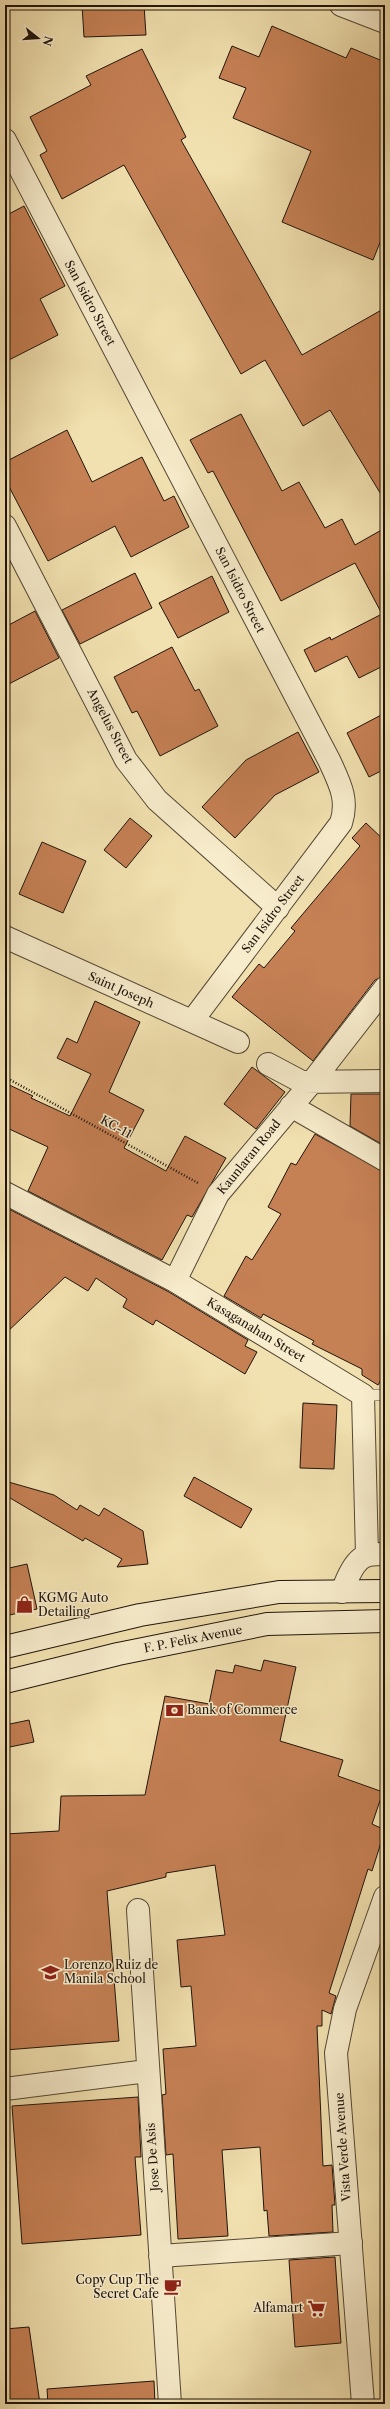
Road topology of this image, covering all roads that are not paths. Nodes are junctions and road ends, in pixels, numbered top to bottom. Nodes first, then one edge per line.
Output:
1 (341, 5) edge
2 (385, 22) edge
3 (5, 140) edge
4 (5, 526) edge
5 (278, 908) junction
6 (5, 937) edge
7 (385, 988) edge
8 (192, 1021) junction
9 (238, 1042) dead end
10 (268, 1064) dead end
11 (385, 1081) edge
12 (312, 1082) junction
13 (291, 1106) junction
14 (385, 1160) edge
15 (5, 1193) edge
16 (175, 1281) junction
17 (363, 1395) junction
18 (385, 1395) edge
19 (376, 1554) edge
20 (385, 1591) edge
21 (342, 1592) junction
22 (385, 1621) edge
23 (5, 1647) edge
24 (5, 1682) edge
25 (385, 1897) edge
26 (138, 1910) dead end
27 (147, 2071) junction
28 (5, 2089) edge
29 (351, 2243) junction
30 (160, 2256) junction
31 (170, 2404) edge
32 (363, 2404) edge

1 - 2 street
3 - 5 street, San Isidro Street
4 - 5 street, Angelus Street
5 - 8 street, San Isidro Street
6 - 8 street, Saint Joseph
7 - 12 street, Kaunlaran Road
8 - 9 street, Saint Joseph
10 - 12 street
11 - 12 street
12 - 13 street, Kaunlaran Road
13 - 14 street
13 - 16 street, Kaunlaran Road
15 - 16 street, Kasaganahan Street
16 - 17 street, Kasaganahan Street
17 - 18 lane
17 - 19 street
19 - 21 street
20 - 21 street
21 - 23 street
22 - 24 street, F. P. Felix Avenue
25 - 29 street, Vista Verde Avenue
26 - 27 street, Jose De Asis
27 - 28 street
27 - 30 street, Jose De Asis
29 - 30 street
29 - 32 street, Vista Verde Avenue
30 - 31 street, Jose De Asis

